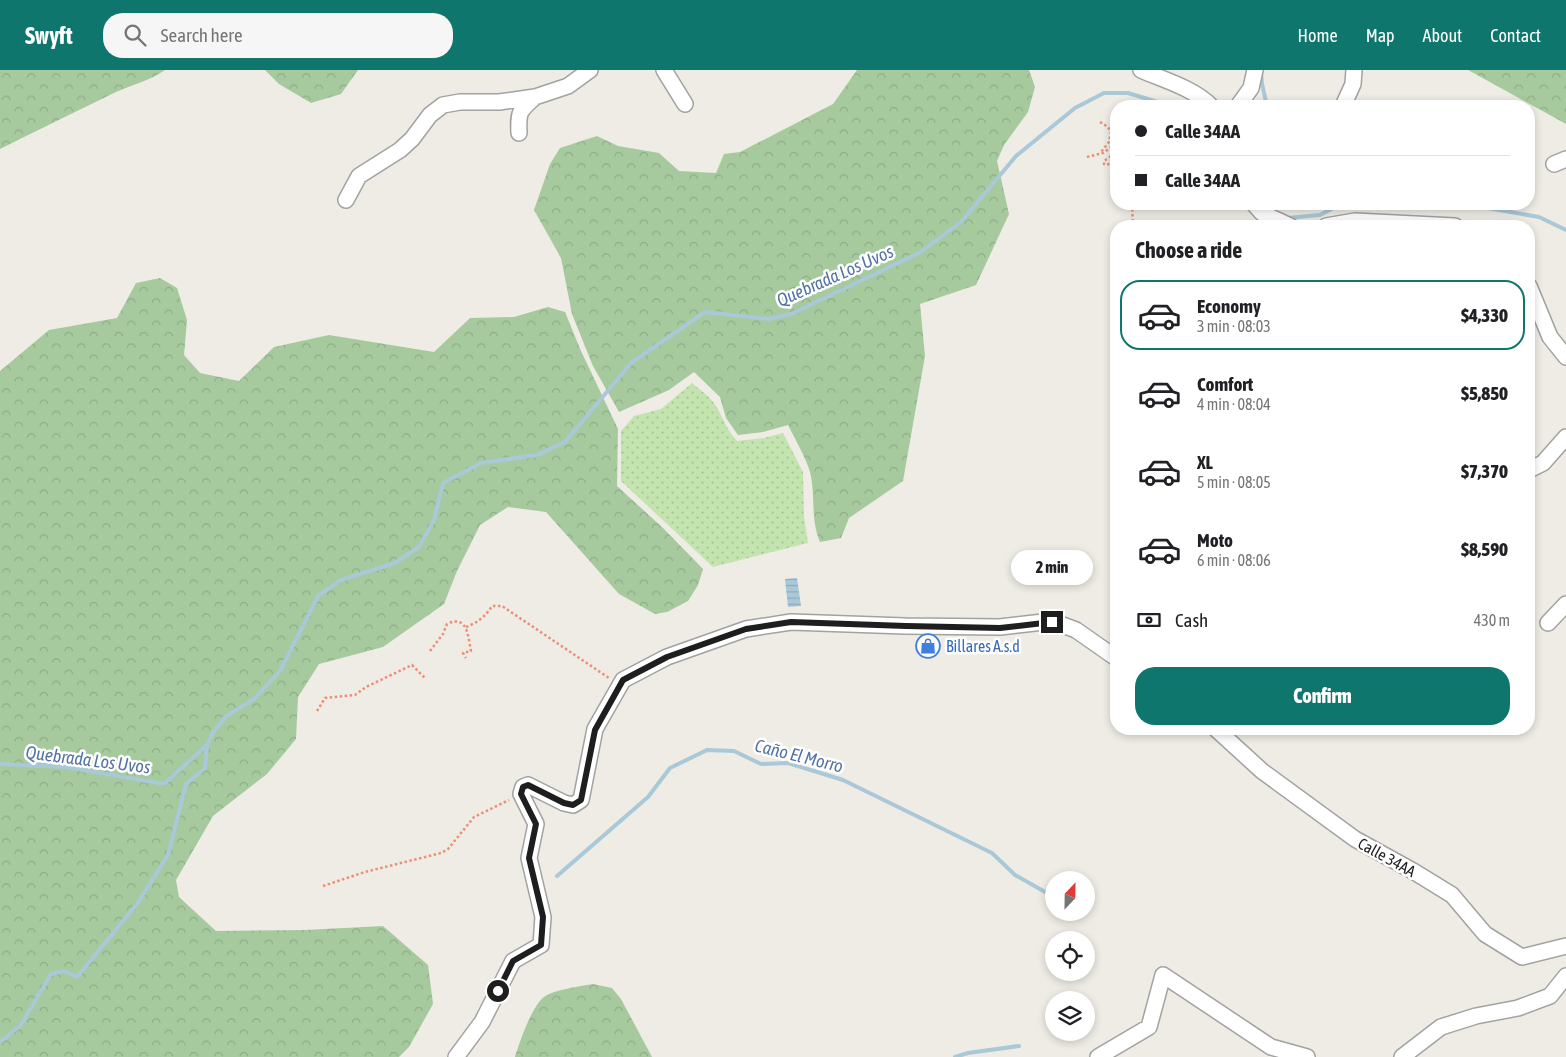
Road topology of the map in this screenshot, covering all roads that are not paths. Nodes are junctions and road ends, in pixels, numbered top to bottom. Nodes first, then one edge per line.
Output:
1 (590, 70) edge
2 (664, 70) edge
3 (1141, 70) edge
4 (1254, 70) edge
5 (1354, 70) edge
6 (535, 97) junction
7 (1205, 100) edge
8 (1242, 100) edge
9 (1346, 100) edge
10 (685, 104) dead end
11 (519, 133) dead end
12 (346, 200) dead end
13 (1259, 210) edge
14 (1277, 220) edge
15 (1535, 301) edge
16 (1566, 357) edge
17 (1566, 437) edge
18 (1535, 467) edge
19 (1566, 604) edge
20 (1548, 623) dead end
21 (1110, 654) edge
22 (1223, 735) edge
23 (1566, 946) edge
24 (1566, 976) edge
25 (456, 1057) edge
26 (1098, 1057) edge
27 (1307, 1057) edge
28 (1402, 1057) edge

1 - 6 street
2 - 10 street
3 - 7 street
4 - 8 street
5 - 9 street
6 - 11 street
6 - 12 street
13 - 14 street
15 - 16 street
17 - 18 street
19 - 20 street
21 - 25 street
22 - 23 street, Calle 34AA
24 - 28 street
26 - 27 street

